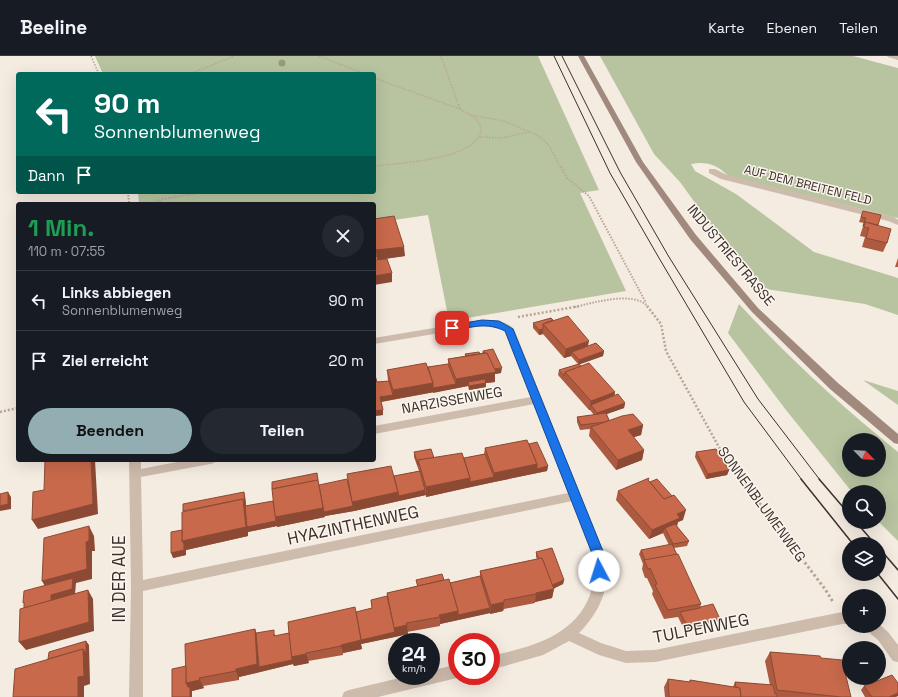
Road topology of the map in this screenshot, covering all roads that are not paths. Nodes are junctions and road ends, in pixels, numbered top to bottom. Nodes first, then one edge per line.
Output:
1 (582, 56) edge
2 (890, 56) edge
3 (898, 58) edge
4 (712, 171) dead end
5 (898, 223) edge
6 (376, 341) edge
7 (536, 400) junction
8 (376, 430) edge
9 (898, 440) edge
10 (135, 462) edge
11 (199, 462) edge
12 (135, 474) junction
13 (575, 496) junction
14 (137, 587) junction
15 (842, 619) edge
16 (879, 633) edge
17 (569, 635) junction
18 (898, 656) edge
19 (500, 661) edge
20 (448, 673) edge
21 (136, 697) edge
22 (348, 697) edge

1 - 9 main road, INDUSTRIESTRASSE
2 - 3 street
4 - 5 street, AUF DEM BREITEN FELD
6 - 7 street
7 - 8 street, NARZISSENWEG
7 - 13 street
10 - 12 street, IN DER AUE
11 - 12 street
12 - 14 street, IN DER AUE
13 - 14 street, HYAZINTHENWEG
13 - 17 street
14 - 21 street, IN DER AUE
15 - 17 street, TULPENWEG
16 - 18 street
17 - 19 street
20 - 22 street

